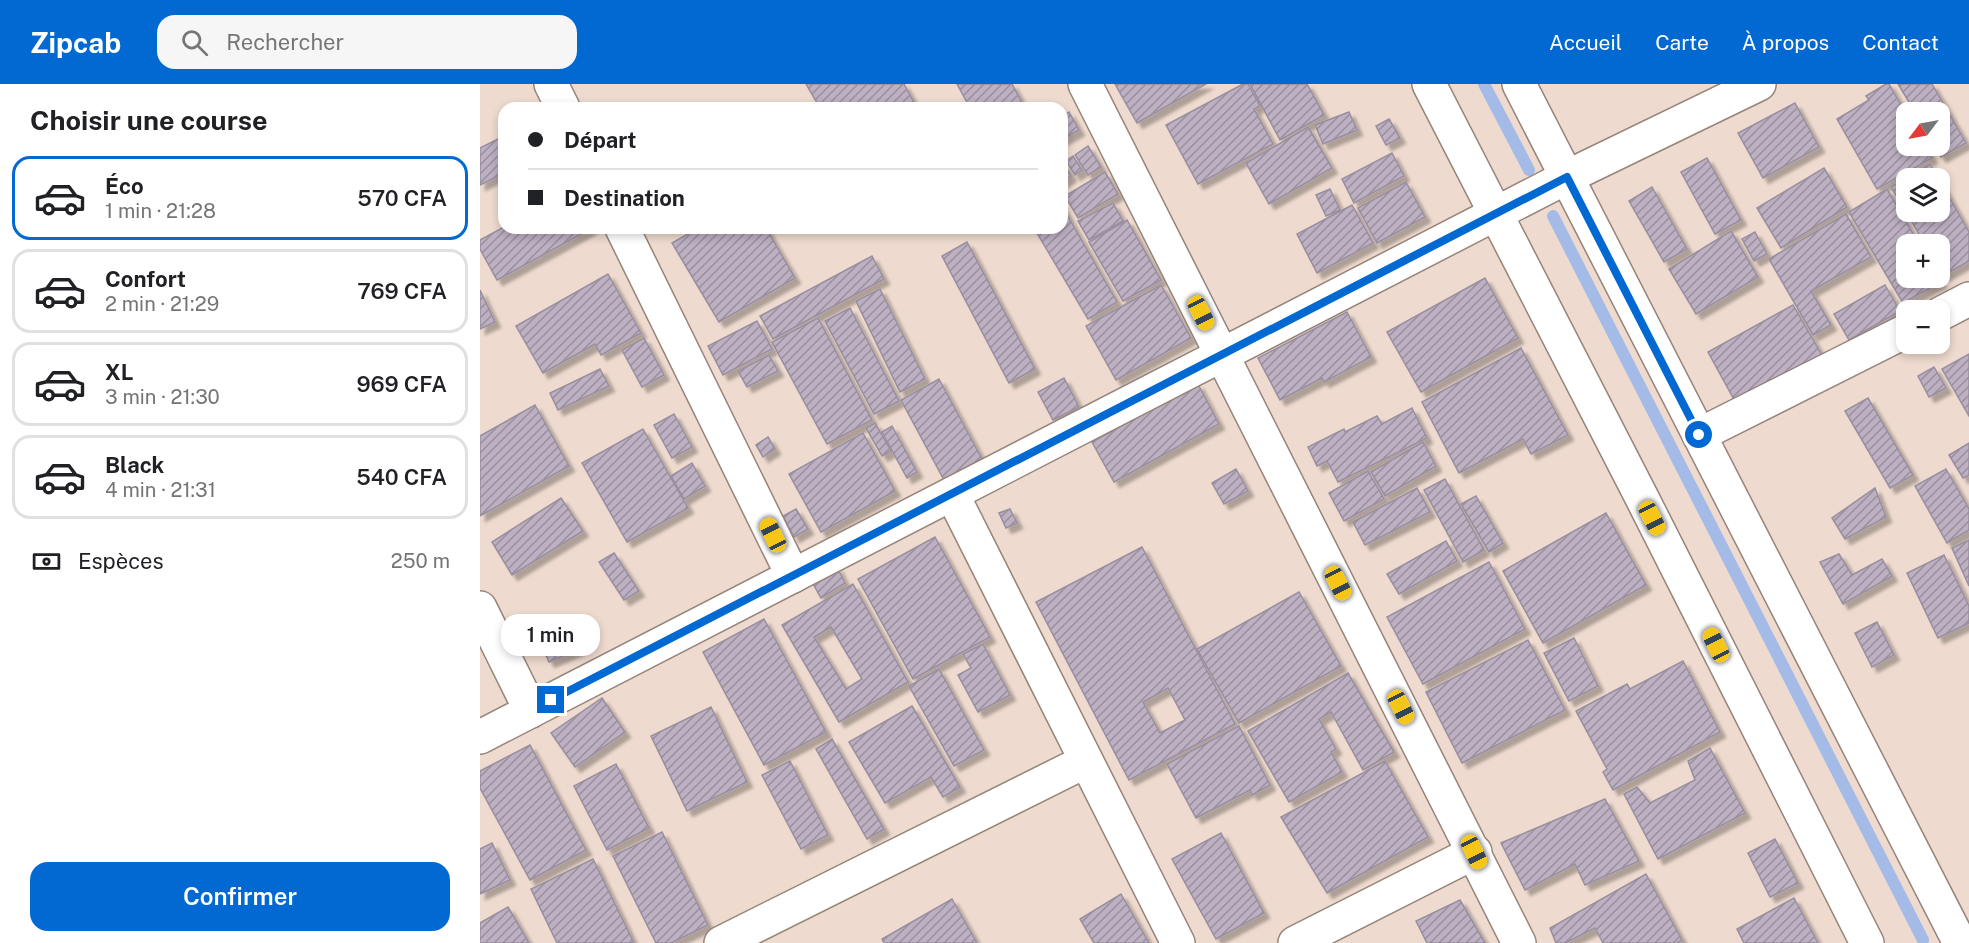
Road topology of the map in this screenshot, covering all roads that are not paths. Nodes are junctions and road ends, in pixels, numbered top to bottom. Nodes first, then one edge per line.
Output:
1 (551, 84) edge
2 (1085, 84) edge
3 (1429, 84) edge
4 (1519, 84) edge
5 (1759, 84) edge
6 (560, 102) edge
7 (1567, 177) junction
8 (1496, 214) junction
9 (625, 234) edge
10 (1969, 299) edge
11 (1950, 309) edge
12 (1896, 336) edge
13 (1222, 355) junction
14 (1699, 435) junction
15 (952, 494) junction
16 (793, 576) junction
17 (480, 608) edge
18 (531, 711) junction
19 (480, 737) edge
20 (1086, 760) junction
21 (1474, 852) junction
22 (721, 943) edge
23 (1178, 943) edge
24 (1295, 943) edge
25 (1519, 943) edge
26 (1867, 943) edge
27 (1960, 943) edge

1 - 6 street
2 - 13 street
3 - 8 street
4 - 7 street
5 - 7 street
7 - 8 street
7 - 14 street
8 - 13 street
8 - 26 street
9 - 16 street
10 - 11 street
12 - 14 street
13 - 15 street
13 - 21 street
14 - 27 street
15 - 16 street
15 - 20 street
16 - 18 street
17 - 18 street
18 - 19 street
20 - 22 street
20 - 23 street
21 - 24 street
21 - 25 street

